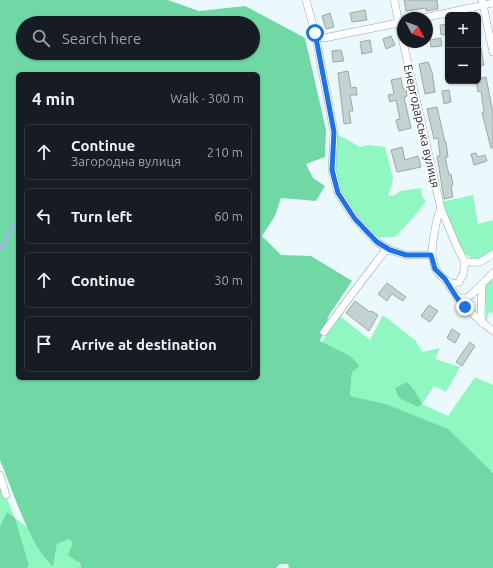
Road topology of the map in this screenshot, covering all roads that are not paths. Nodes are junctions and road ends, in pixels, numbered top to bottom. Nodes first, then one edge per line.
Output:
1 (306, 0) edge
2 (394, 0) edge
3 (482, 2) edge
4 (493, 2) edge
5 (398, 12) edge
6 (433, 15) edge
7 (397, 24) edge
8 (315, 33) junction
9 (404, 48) edge
10 (493, 52) edge
11 (441, 209) junction
12 (390, 250) junction
13 (493, 254) edge
14 (431, 255) junction
15 (465, 262) junction
16 (493, 273) edge
17 (445, 279) junction
18 (482, 285) junction
19 (457, 298) junction
20 (482, 323) junction
21 (493, 331) edge
22 (324, 332) dead end
23 (0, 475) edge
24 (6, 496) dead end

1 - 8 street
2 - 5 street, Енергодарська вулиця
3 - 4 street
3 - 6 street
3 - 10 street
7 - 8 street
8 - 12 street
9 - 11 street, Енергодарська вулиця
11 - 14 street
11 - 15 street, Енергодарська вулиця
12 - 14 street
12 - 22 street
13 - 15 street
14 - 17 street
15 - 17 street
16 - 18 street
17 - 19 street
18 - 19 street
18 - 20 street
19 - 20 street
20 - 21 street
23 - 24 street

